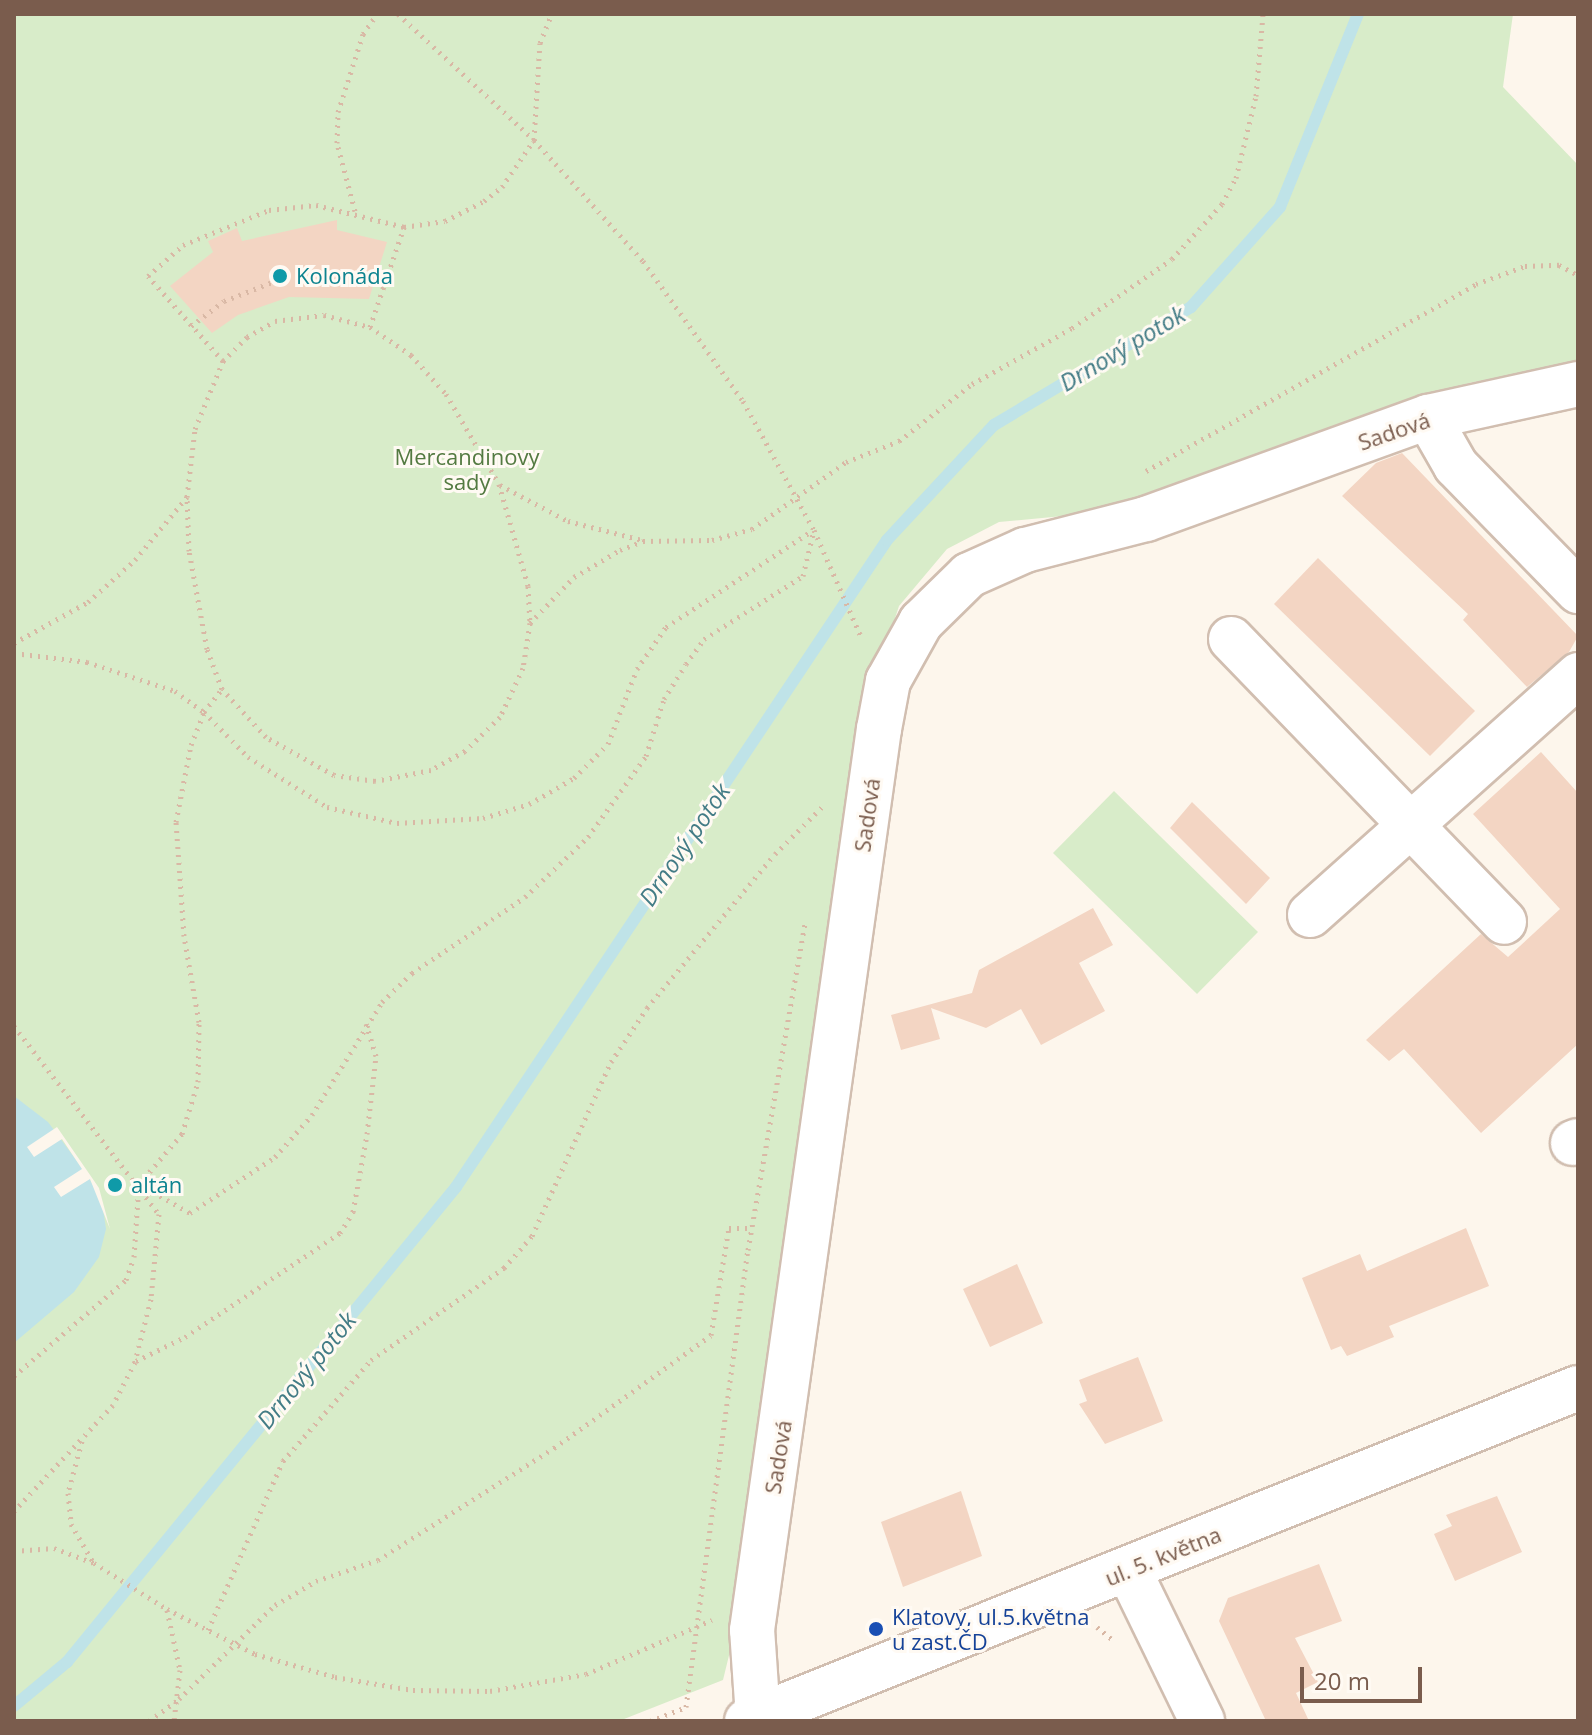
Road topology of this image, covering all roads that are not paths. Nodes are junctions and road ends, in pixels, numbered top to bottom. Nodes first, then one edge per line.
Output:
1 (1578, 384) edge
2 (1428, 417) junction
3 (1578, 591) edge
4 (1231, 639) dead end
5 (1578, 675) edge
6 (1411, 825) junction
7 (1310, 915) dead end
8 (1504, 922) dead end
9 (1578, 1388) edge
10 (1129, 1571) junction
11 (753, 1719) edge
12 (1202, 1721) edge

1 - 2 street, Sadová
2 - 3 street
2 - 11 street, Sadová
4 - 6 street
5 - 6 street
6 - 7 street
6 - 8 street
9 - 10 street, ul. 5. května
10 - 11 street, ul. 5. května
10 - 12 street

